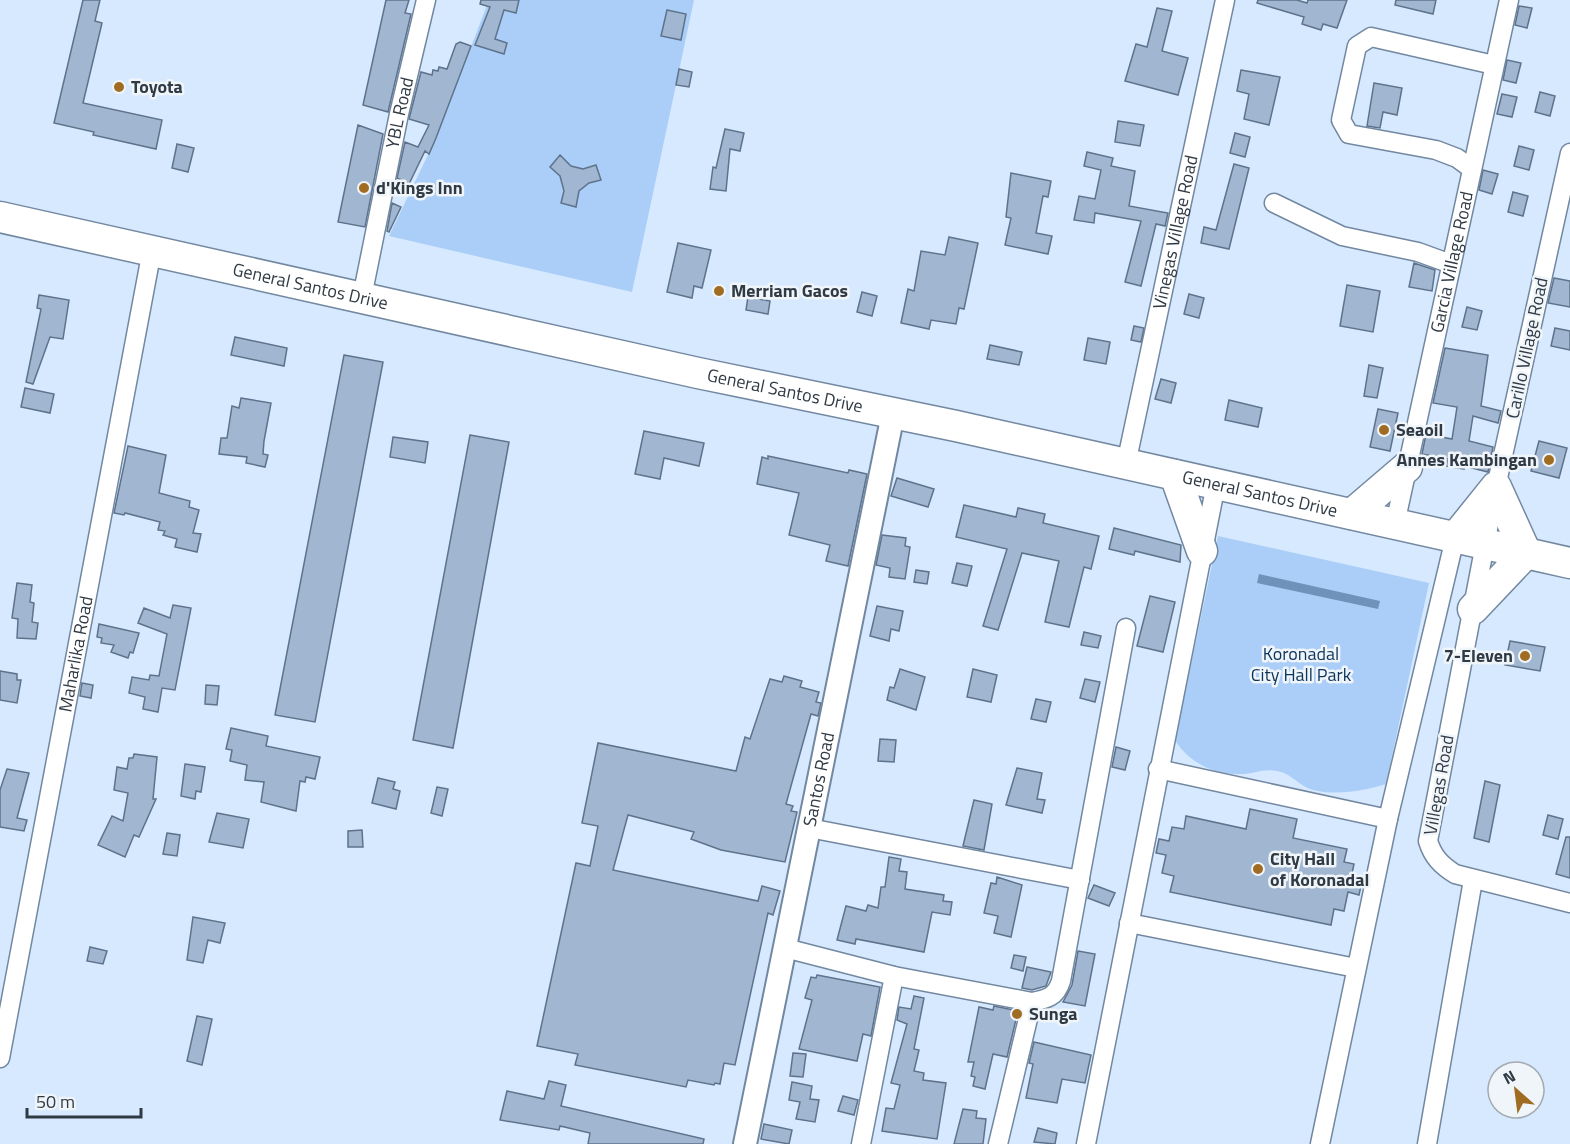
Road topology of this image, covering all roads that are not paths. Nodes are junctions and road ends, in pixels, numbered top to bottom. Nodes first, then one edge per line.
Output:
1 (426, 0) edge
2 (1225, 0) edge
3 (1509, 0) edge
4 (1494, 65) junction
5 (1570, 153) edge
6 (1472, 169) junction
7 (1274, 203) dead end
8 (0, 217) edge
9 (152, 250) junction
10 (1451, 264) junction
11 (362, 297) junction
12 (893, 414) junction
13 (1126, 464) junction
14 (1407, 467) junction
15 (1175, 475) junction
16 (1216, 484) junction
17 (1496, 487) junction
18 (1352, 514) junction
19 (1395, 524) junction
20 (1455, 538) junction
21 (1486, 544) junction
22 (1202, 551) junction
23 (1526, 553) junction
24 (1570, 563) edge
25 (1473, 609) junction
26 (1126, 628) dead end
27 (1158, 769) junction
28 (1388, 819) junction
29 (809, 828) junction
30 (1473, 879) junction
31 (1080, 880) junction
32 (1570, 903) edge
33 (1129, 923) junction
34 (785, 948) junction
35 (1356, 968) junction
36 (894, 976) junction
37 (1032, 1002) junction
38 (0, 1058) edge
39 (745, 1144) edge
40 (861, 1144) edge
41 (998, 1144) edge
42 (1086, 1144) edge
43 (1320, 1144) edge
44 (1427, 1144) edge

1 - 11 street, YBL Road
2 - 13 street, Vinegas Village Road
3 - 4 street, Garcia Village Road
4 - 6 street, Garcia Village Road
4 - 6 street
5 - 17 street, Carillo Village Road
6 - 10 street, Garcia Village Road
7 - 10 street
8 - 9 highway, General Santos Drive
9 - 11 highway, General Santos Drive
9 - 38 street, Maharlika Road
10 - 14 street, Garcia Village Road
11 - 12 highway, General Santos Drive
12 - 13 highway, General Santos Drive
12 - 29 street, Santos Road
13 - 15 highway, General Santos Drive
14 - 18 highway
14 - 19 street, Garcia Village Road
15 - 16 highway, General Santos Drive
15 - 22 highway
16 - 18 highway, General Santos Drive
16 - 22 street
17 - 20 highway
17 - 21 street, Carillo Village Road
17 - 23 highway
18 - 19 highway, General Santos Drive
19 - 20 highway, General Santos Drive
20 - 21 highway, General Santos Drive
20 - 28 street
21 - 23 highway, General Santos Drive
21 - 25 street, Villegas Road
22 - 27 street
23 - 24 highway, General Santos Drive
23 - 25 highway
25 - 30 street, Villegas Road
26 - 31 street
27 - 28 street
27 - 33 street
28 - 35 street
29 - 31 street
29 - 34 street, Santos Road
30 - 32 street, Villegas Road
30 - 44 street
31 - 37 street
33 - 35 street
33 - 42 street
34 - 36 street
34 - 39 street, Santos Road
35 - 43 street
36 - 37 street
36 - 40 street
37 - 41 street

